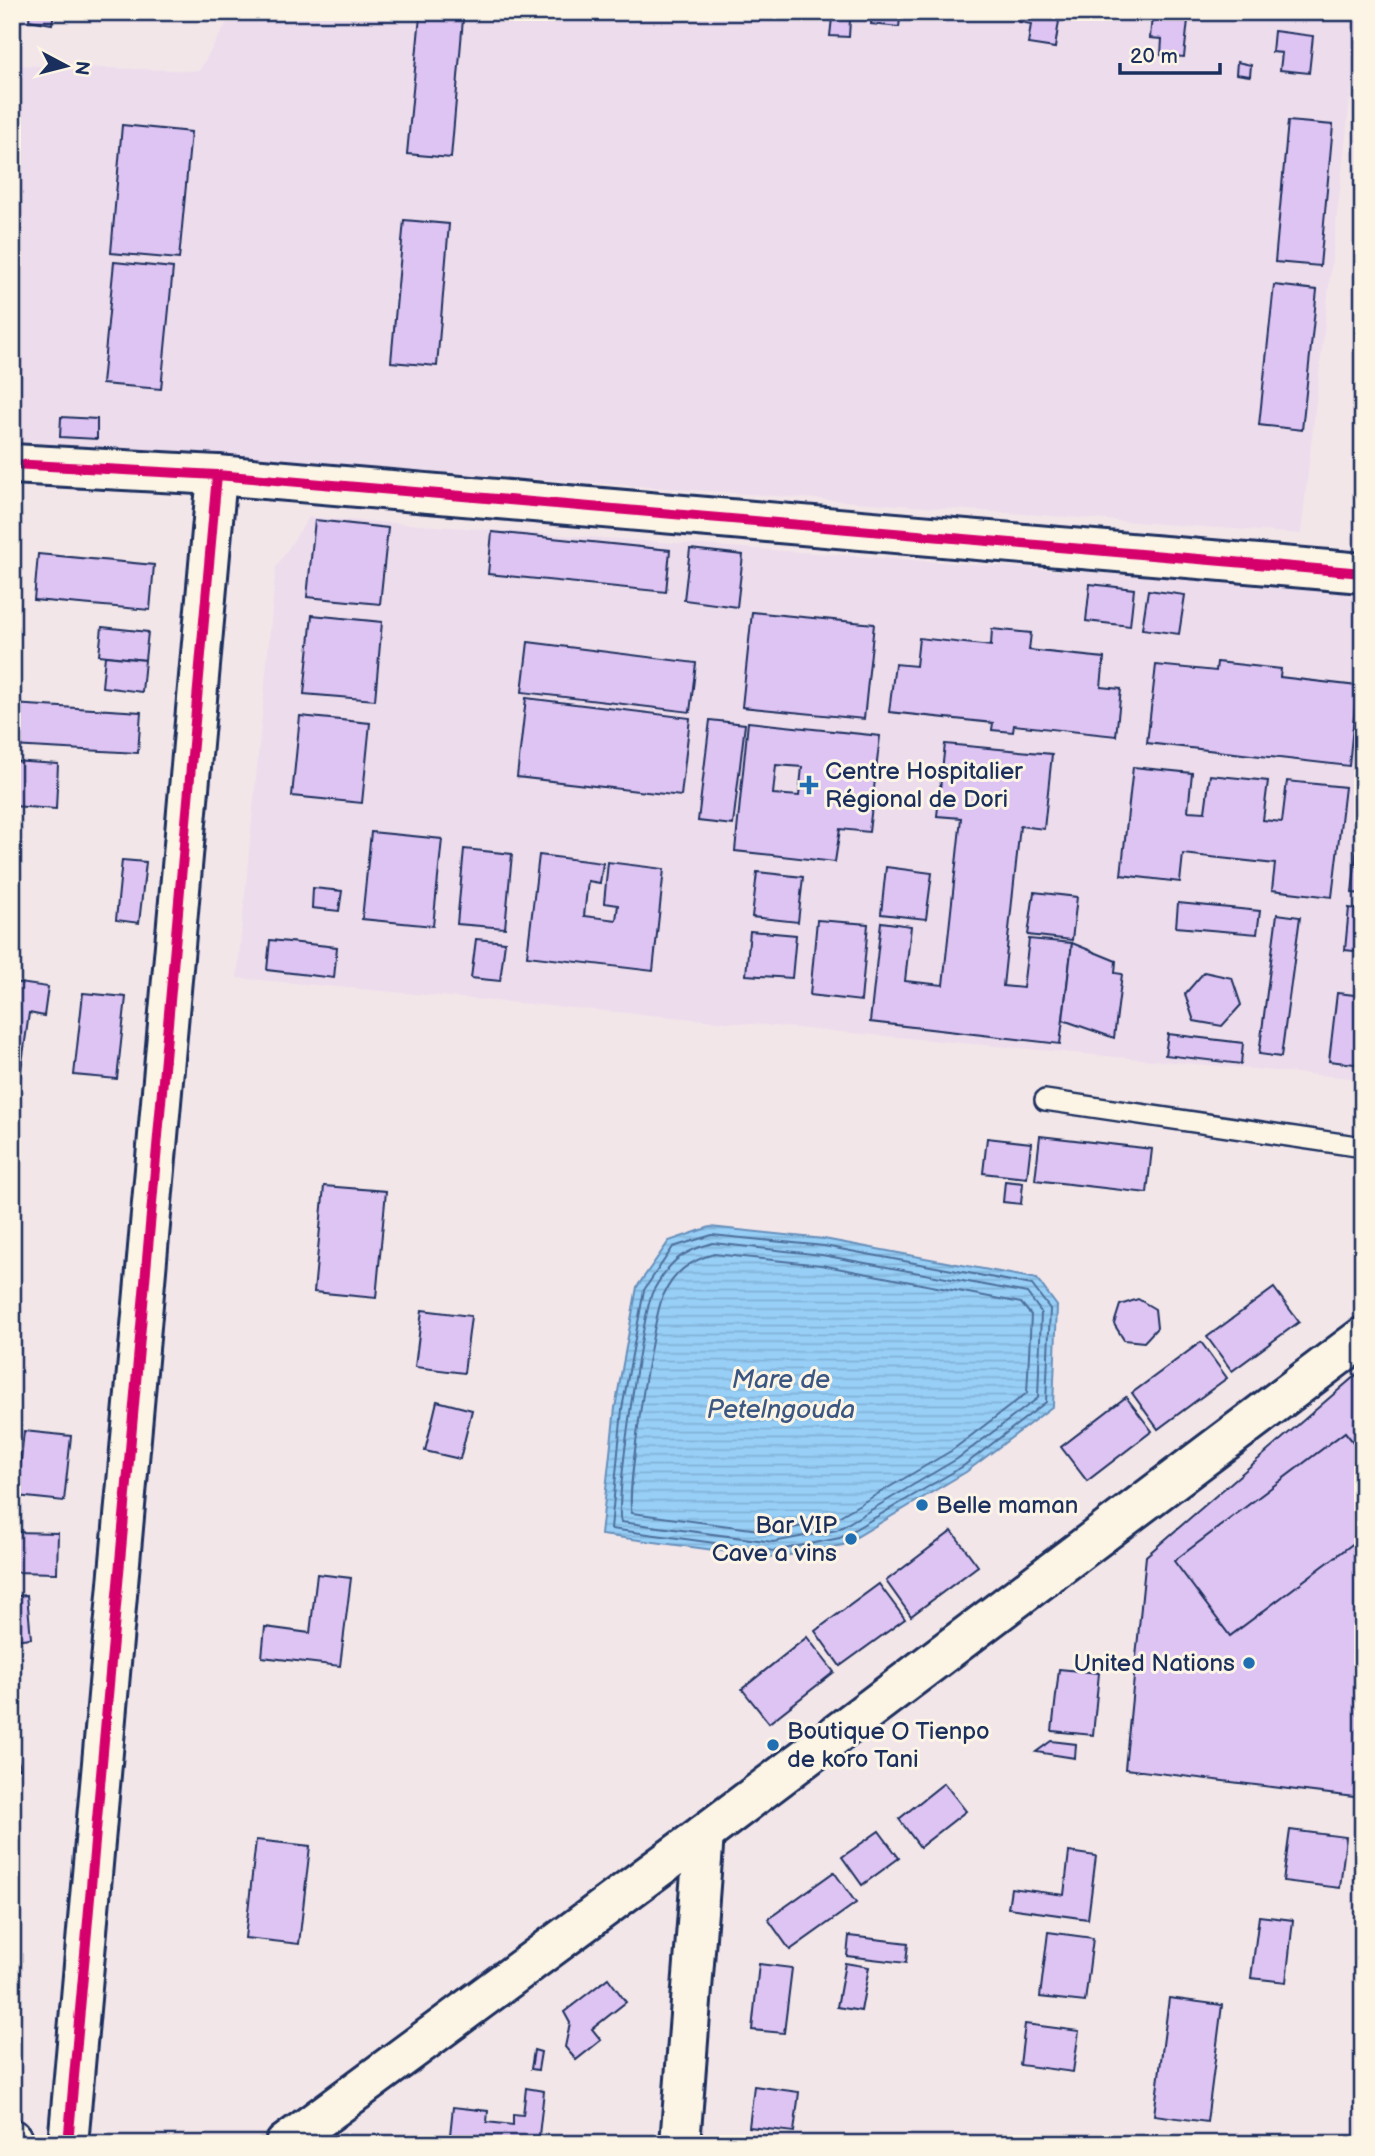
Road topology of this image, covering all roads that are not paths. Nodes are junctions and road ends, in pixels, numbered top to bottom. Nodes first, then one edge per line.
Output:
1 (12, 464) edge
2 (217, 475) junction
3 (1363, 573) edge
4 (1045, 1100) dead end
5 (1363, 1147) edge
6 (1363, 1337) edge
7 (704, 1834) junction
8 (68, 2144) edge
9 (285, 2144) edge
10 (680, 2144) edge

1 - 2 street
2 - 3 street
2 - 8 street
4 - 5 lane
6 - 7 street
7 - 9 street
7 - 10 street

